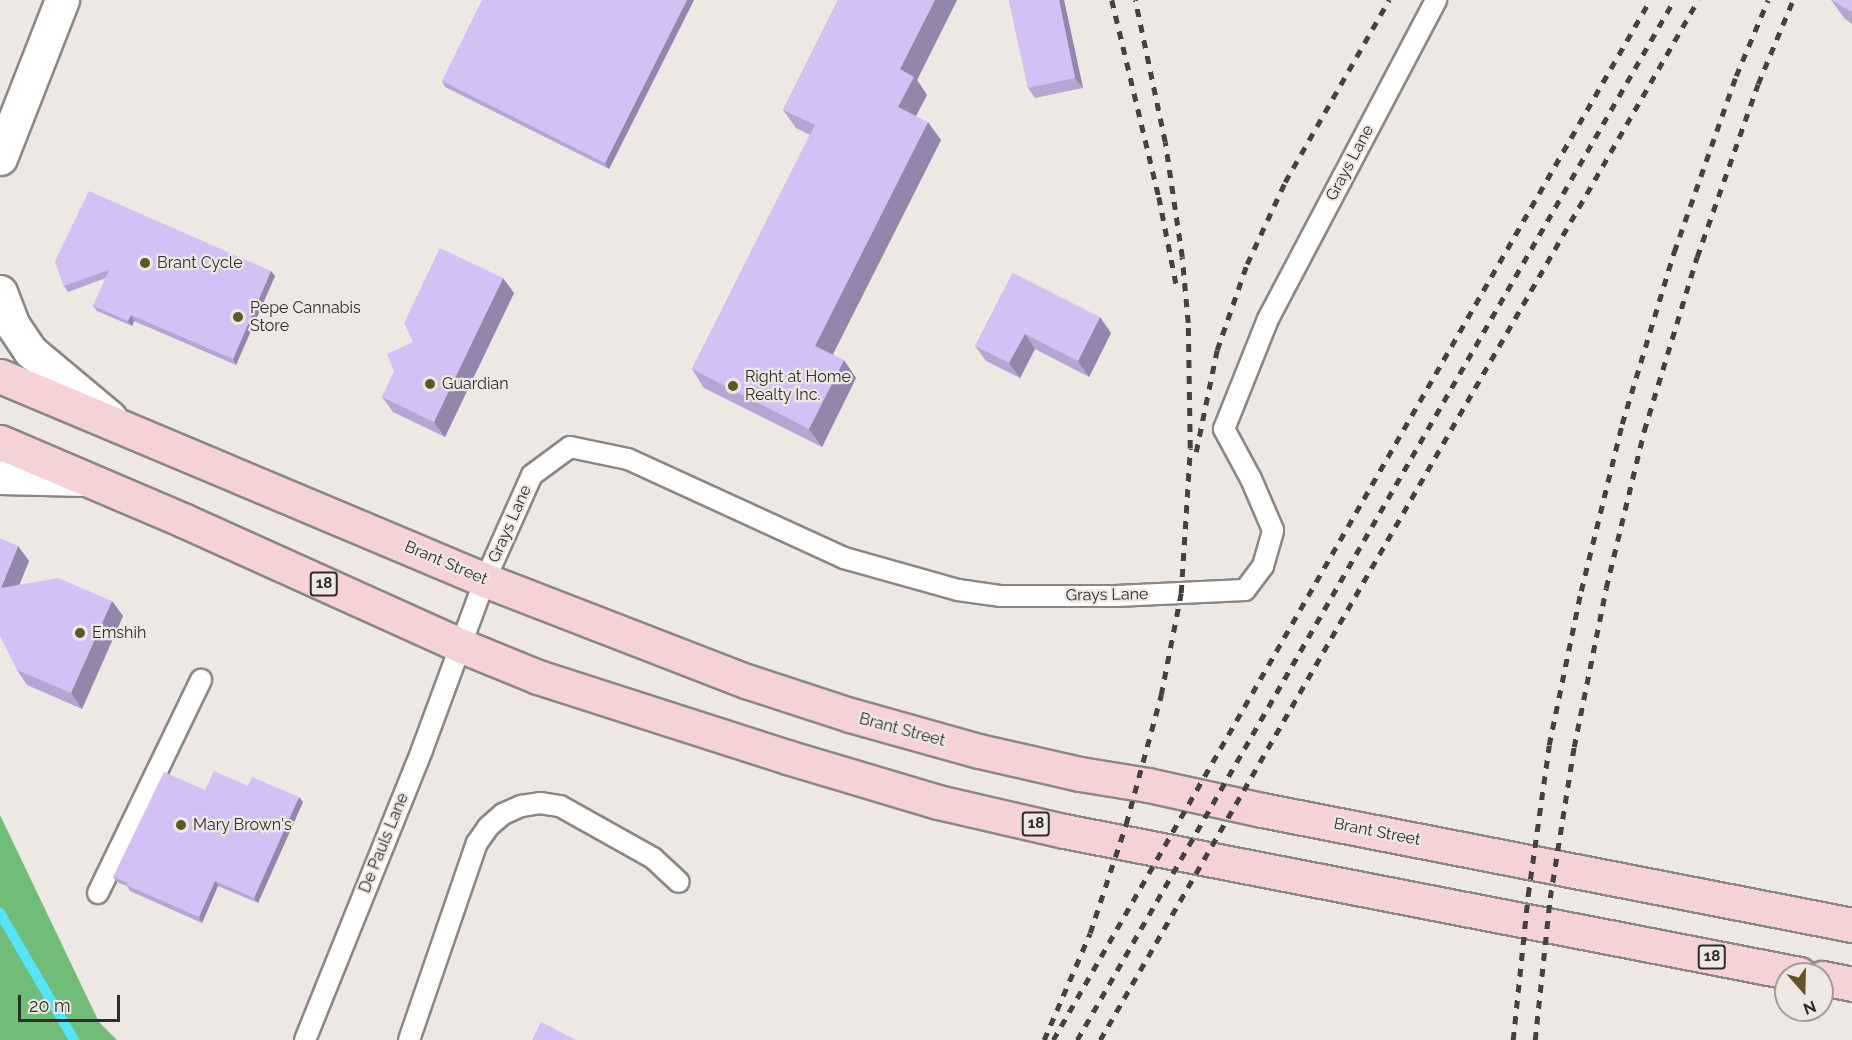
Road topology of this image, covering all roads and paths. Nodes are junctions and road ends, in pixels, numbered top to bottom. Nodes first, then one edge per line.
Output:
1 (62, 0) edge
2 (1436, 0) edge
3 (0, 158) edge
4 (0, 292) edge
5 (0, 376) edge
6 (121, 427) junction
7 (0, 442) edge
8 (0, 477) edge
9 (88, 479) junction
10 (485, 580) junction
11 (462, 646) junction
12 (201, 680) dead end
13 (679, 882) dead end
14 (98, 893) dead end
15 (1852, 925) edge
16 (1774, 969) edge
17 (1834, 980) edge
18 (1852, 984) edge
19 (304, 1040) edge
20 (409, 1040) edge

1 - 3 main road
2 - 10 lane, Grays Lane
4 - 6 main road
5 - 6 main road, Brant Street
6 - 10 main road, Brant Street
7 - 9 main road, 18
8 - 9 main road
9 - 11 main road, 18
10 - 11 lane, Grays Lane
10 - 15 main road, Brant Street
11 - 16 main road, 18
11 - 19 lane, De Pauls Lane
12 - 14 lane
13 - 20 lane
17 - 18 main road

